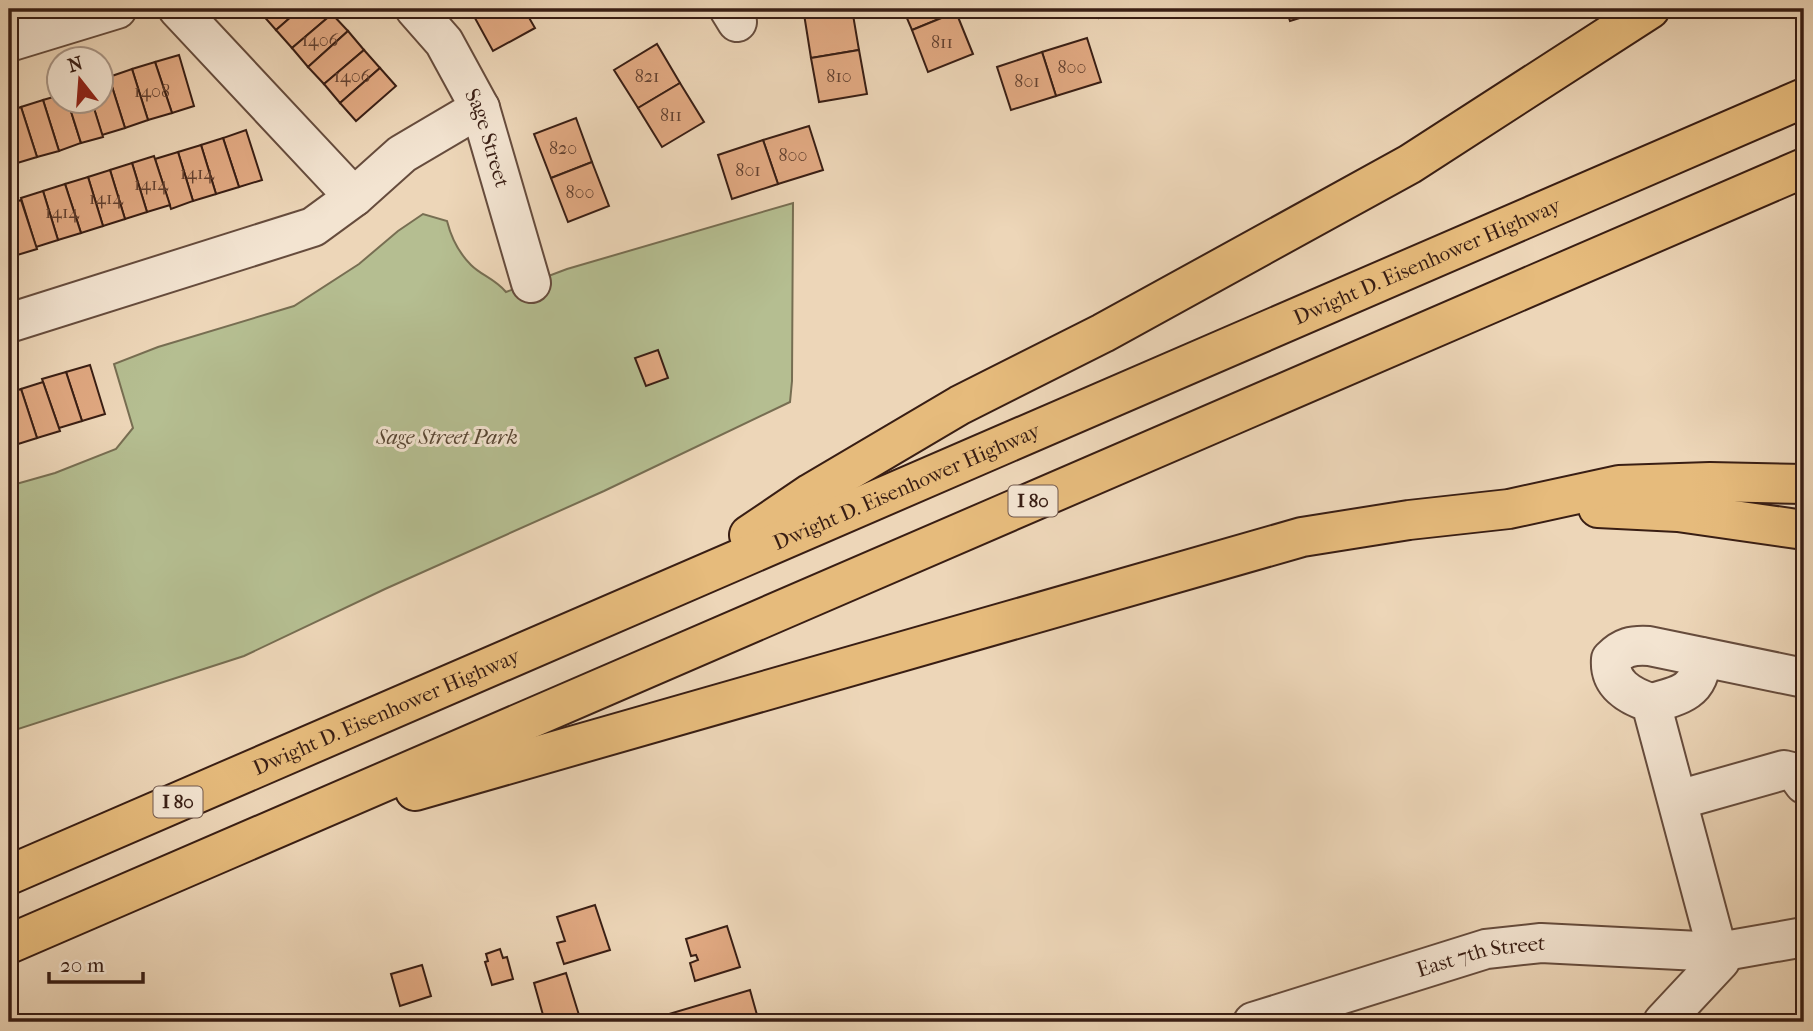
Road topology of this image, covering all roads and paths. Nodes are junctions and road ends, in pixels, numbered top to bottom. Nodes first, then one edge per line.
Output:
1 (117, 9) edge
2 (178, 9) edge
3 (415, 9) edge
4 (1650, 9) edge
5 (9, 42) edge
6 (1804, 98) edge
7 (480, 108) junction
8 (1804, 168) edge
9 (354, 197) junction
10 (531, 283) dead end
11 (9, 323) edge
12 (1804, 484) edge
13 (1509, 509) junction
14 (1804, 530) edge
15 (688, 581) junction
16 (1701, 657) junction
17 (1804, 678) edge
18 (1651, 703) junction
19 (1804, 784) edge
20 (1678, 800) junction
21 (262, 835) junction
22 (9, 875) edge
23 (1804, 937) edge
24 (9, 944) edge
25 (1719, 952) junction
26 (1253, 1022) edge
27 (1663, 1022) edge

1 - 5 street
2 - 9 street
3 - 7 street, Sage Street
4 - 15 highway
6 - 15 highway, Dwight D. Eisenhower Highway / I 80
7 - 9 street
7 - 10 street, Sage Street
8 - 21 highway, I 80
9 - 11 street
12 - 13 highway
13 - 14 highway
13 - 21 highway
15 - 22 highway, Dwight D. Eisenhower Highway / I 80
16 - 17 street
16 - 18 street
16 - 18 street
18 - 20 street
19 - 20 street
20 - 25 street
21 - 24 highway, I 80
23 - 25 street, East 7th Street
25 - 26 street, East 7th Street
25 - 27 street

